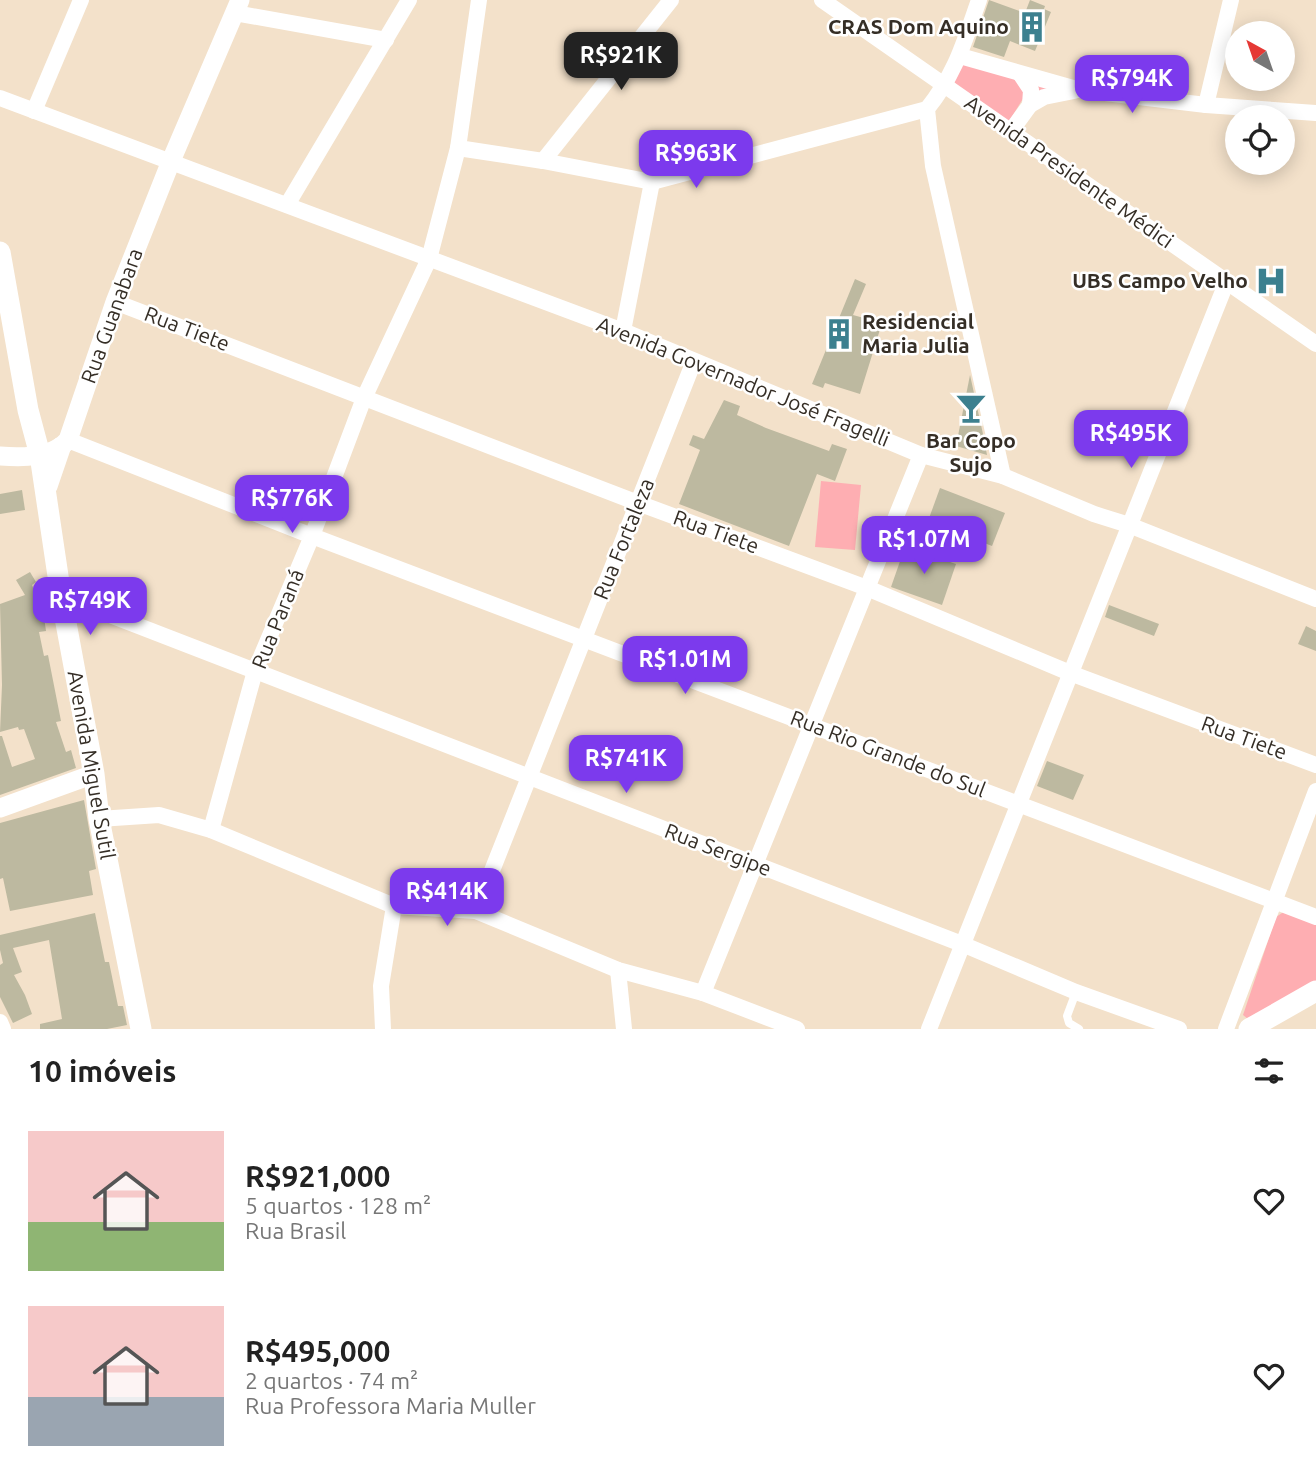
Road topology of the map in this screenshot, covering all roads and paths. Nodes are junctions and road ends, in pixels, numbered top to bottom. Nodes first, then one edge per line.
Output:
1 (80, 0) edge
2 (409, 0) edge
3 (478, 0) edge
4 (671, 0) edge
5 (821, 0) edge
6 (979, 0) edge
7 (1231, 0) edge
8 (237, 6) edge
9 (386, 40) junction
10 (960, 55) junction
11 (1021, 75) junction
12 (945, 86) junction
13 (1080, 90) junction
14 (0, 98) edge
15 (1206, 104) junction
16 (1030, 105) junction
17 (927, 108) junction
18 (34, 111) junction
19 (1316, 113) edge
20 (1011, 131) junction
21 (458, 148) junction
22 (171, 162) junction
23 (543, 162) junction
24 (652, 182) junction
25 (288, 205) junction
26 (0, 252) edge
27 (429, 259) junction
28 (1227, 281) junction
29 (115, 302) junction
30 (623, 331) junction
31 (1316, 344) edge
32 (694, 361) junction
33 (364, 398) junction
34 (64, 444) junction
35 (40, 455) junction
36 (921, 455) junction
37 (0, 456) edge
38 (1003, 476) junction
39 (45, 492) junction
40 (638, 503) junction
41 (1129, 525) junction
42 (312, 536) junction
43 (867, 588) junction
44 (61, 596) junction
45 (1316, 599) edge
46 (584, 638) junction
47 (256, 671) junction
48 (1070, 673) junction
49 (811, 725) junction
50 (1316, 765) edge
51 (94, 774) junction
52 (529, 777) junction
53 (1316, 791) edge
54 (1018, 804) junction
55 (0, 808) edge
56 (99, 819) junction
57 (211, 830) junction
58 (755, 864) junction
59 (1274, 901) junction
60 (394, 906) junction
61 (476, 911) junction
62 (1316, 917) edge
63 (962, 944) junction
64 (618, 970) junction
65 (1076, 992) junction
66 (1316, 992) edge
67 (703, 993) junction
68 (0, 1022) edge
69 (3, 1029) edge
70 (141, 1029) edge
71 (383, 1029) edge
72 (624, 1029) edge
73 (797, 1029) edge
74 (929, 1029) edge
75 (1079, 1029) edge
76 (1178, 1029) edge
77 (1226, 1029) edge
78 (1249, 1029) edge

1 - 18 street
2 - 9 street
3 - 21 street, Rua Paraná
4 - 23 street
5 - 12 street, Avenida Presidente Médici
6 - 10 street
7 - 15 street
8 - 9 street
8 - 22 street, Rua Guanabara
9 - 25 street
10 - 11 street
10 - 12 street
11 - 13 street
11 - 16 street
12 - 17 street
12 - 20 street, Avenida Presidente Médici
13 - 15 street
13 - 16 street
14 - 18 street, Avenida Governador José Fragelli
15 - 19 street
16 - 20 street
17 - 24 street
17 - 38 street
18 - 22 street, Avenida Governador José Fragelli
20 - 28 street, Avenida Presidente Médici
21 - 23 street
21 - 27 street, Rua Paraná
22 - 25 street, Avenida Governador José Fragelli
22 - 29 street, Rua Guanabara
23 - 24 street
24 - 30 street
25 - 27 street, Avenida Governador José Fragelli
26 - 35 main road, Avenida Miguel Sutil
27 - 30 street, Avenida Governador José Fragelli
27 - 33 street, Rua Paraná
28 - 31 street, Avenida Presidente Médici
28 - 41 street
29 - 33 street, Rua Tiete
29 - 34 street, Rua Guanabara
30 - 32 street, Avenida Governador José Fragelli
32 - 36 street, Avenida Governador José Fragelli
32 - 40 street, Rua Fortaleza
33 - 40 street, Rua Tiete
33 - 42 street, Rua Paraná
34 - 35 street
34 - 39 main road
34 - 42 street, Rua Rio Grande do Sul
35 - 37 street
35 - 39 main road, Avenida Miguel Sutil
36 - 38 street, Avenida Governador José Fragelli
36 - 43 street
38 - 41 street, Avenida Governador José Fragelli
39 - 44 main road, Avenida Miguel Sutil
40 - 43 street, Rua Tiete
40 - 46 street, Rua Fortaleza
41 - 45 street, Avenida Governador José Fragelli
41 - 48 street
42 - 46 street, Rua Rio Grande do Sul
42 - 47 street, Rua Paraná
43 - 48 street, Rua Tiete
43 - 49 street
44 - 47 street, Rua Sergipe
44 - 51 main road, Avenida Miguel Sutil
46 - 49 street, Rua Rio Grande do Sul
46 - 52 street, Rua Fortaleza
47 - 52 street, Rua Sergipe
47 - 57 street, Rua Paraná
48 - 50 street, Rua Tiete
48 - 54 street
49 - 54 street, Rua Rio Grande do Sul
49 - 58 street
51 - 55 street
51 - 56 main road, Avenida Miguel Sutil
52 - 58 street, Rua Sergipe
52 - 61 street, Rua Fortaleza
53 - 59 street
54 - 59 street, Rua Rio Grande do Sul
54 - 63 street
56 - 57 street
56 - 70 main road, Avenida Miguel Sutil
57 - 60 street
58 - 63 street, Rua Sergipe
58 - 67 street
59 - 62 street, Rua Rio Grande do Sul
59 - 77 street
60 - 61 street
60 - 71 street
61 - 64 street
63 - 65 street, Rua Sergipe
63 - 74 street
64 - 67 street
64 - 72 street
65 - 75 lane
65 - 76 street, Rua Sergipe
66 - 78 main road
67 - 73 street
68 - 69 street

